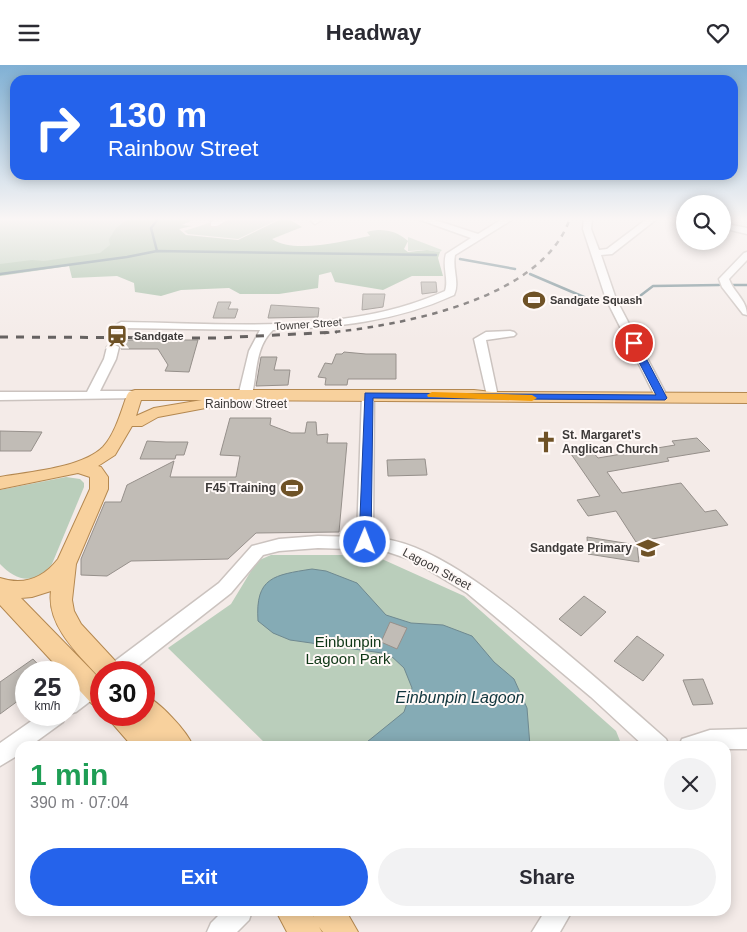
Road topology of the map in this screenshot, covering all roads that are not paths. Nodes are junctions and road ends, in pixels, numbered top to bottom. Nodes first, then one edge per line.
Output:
1 (449, 258) edge
2 (596, 258) edge
3 (744, 258) edge
4 (747, 312) edge
5 (121, 325) dead end
6 (270, 327) junction
7 (510, 334) dead end
8 (114, 347) dead end
9 (92, 394) junction
10 (0, 396) edge
11 (492, 397) junction
12 (662, 398) junction
13 (747, 398) edge
14 (140, 399) junction
15 (243, 400) junction
16 (368, 400) junction
17 (0, 403) edge
18 (205, 404) junction
19 (136, 422) junction
20 (78, 467) junction
21 (98, 477) junction
22 (0, 483) edge
23 (365, 542) junction
24 (66, 565) junction
25 (1, 588) edge
26 (101, 661) edge
27 (129, 661) edge
28 (90, 681) edge
29 (155, 719) edge
30 (41, 726) edge
31 (131, 726) edge
32 (747, 739) edge
33 (20, 741) edge
34 (144, 741) edge
35 (175, 741) edge
36 (653, 741) edge
37 (704, 741) edge
38 (15, 745) edge
39 (0, 756) edge
40 (235, 916) edge
41 (295, 916) edge
42 (331, 916) edge
43 (556, 916) edge
44 (220, 932) edge
45 (306, 932) edge
46 (342, 932) edge
47 (545, 932) edge

1 - 6 street, Towner Street
2 - 12 street
3 - 4 street
5 - 6 street, Towner Street
6 - 15 street
7 - 11 street
8 - 9 street
9 - 10 street, Rainbow Street
9 - 14 street, Rainbow Street
11 - 12 main road, Rainbow Street
11 - 16 main road, Rainbow Street
12 - 13 main road, Rainbow Street
14 - 15 main road, Rainbow Street
14 - 17 street, Rainbow Street
14 - 18 main road, Rainbow Street
14 - 19 main road
14 - 20 main road
15 - 16 main road, Rainbow Street
15 - 18 main road, Rainbow Street
16 - 23 street
18 - 19 main road
19 - 21 main road
20 - 21 main road
20 - 22 main road
21 - 24 main road
23 - 27 street, Lagoon Street
23 - 36 street, Lagoon Street
24 - 25 main road
24 - 26 main road
25 - 28 main road
29 - 35 main road
30 - 33 street
31 - 34 main road
32 - 37 street
38 - 39 street
40 - 44 street
41 - 45 main road
42 - 46 main road
43 - 47 street

